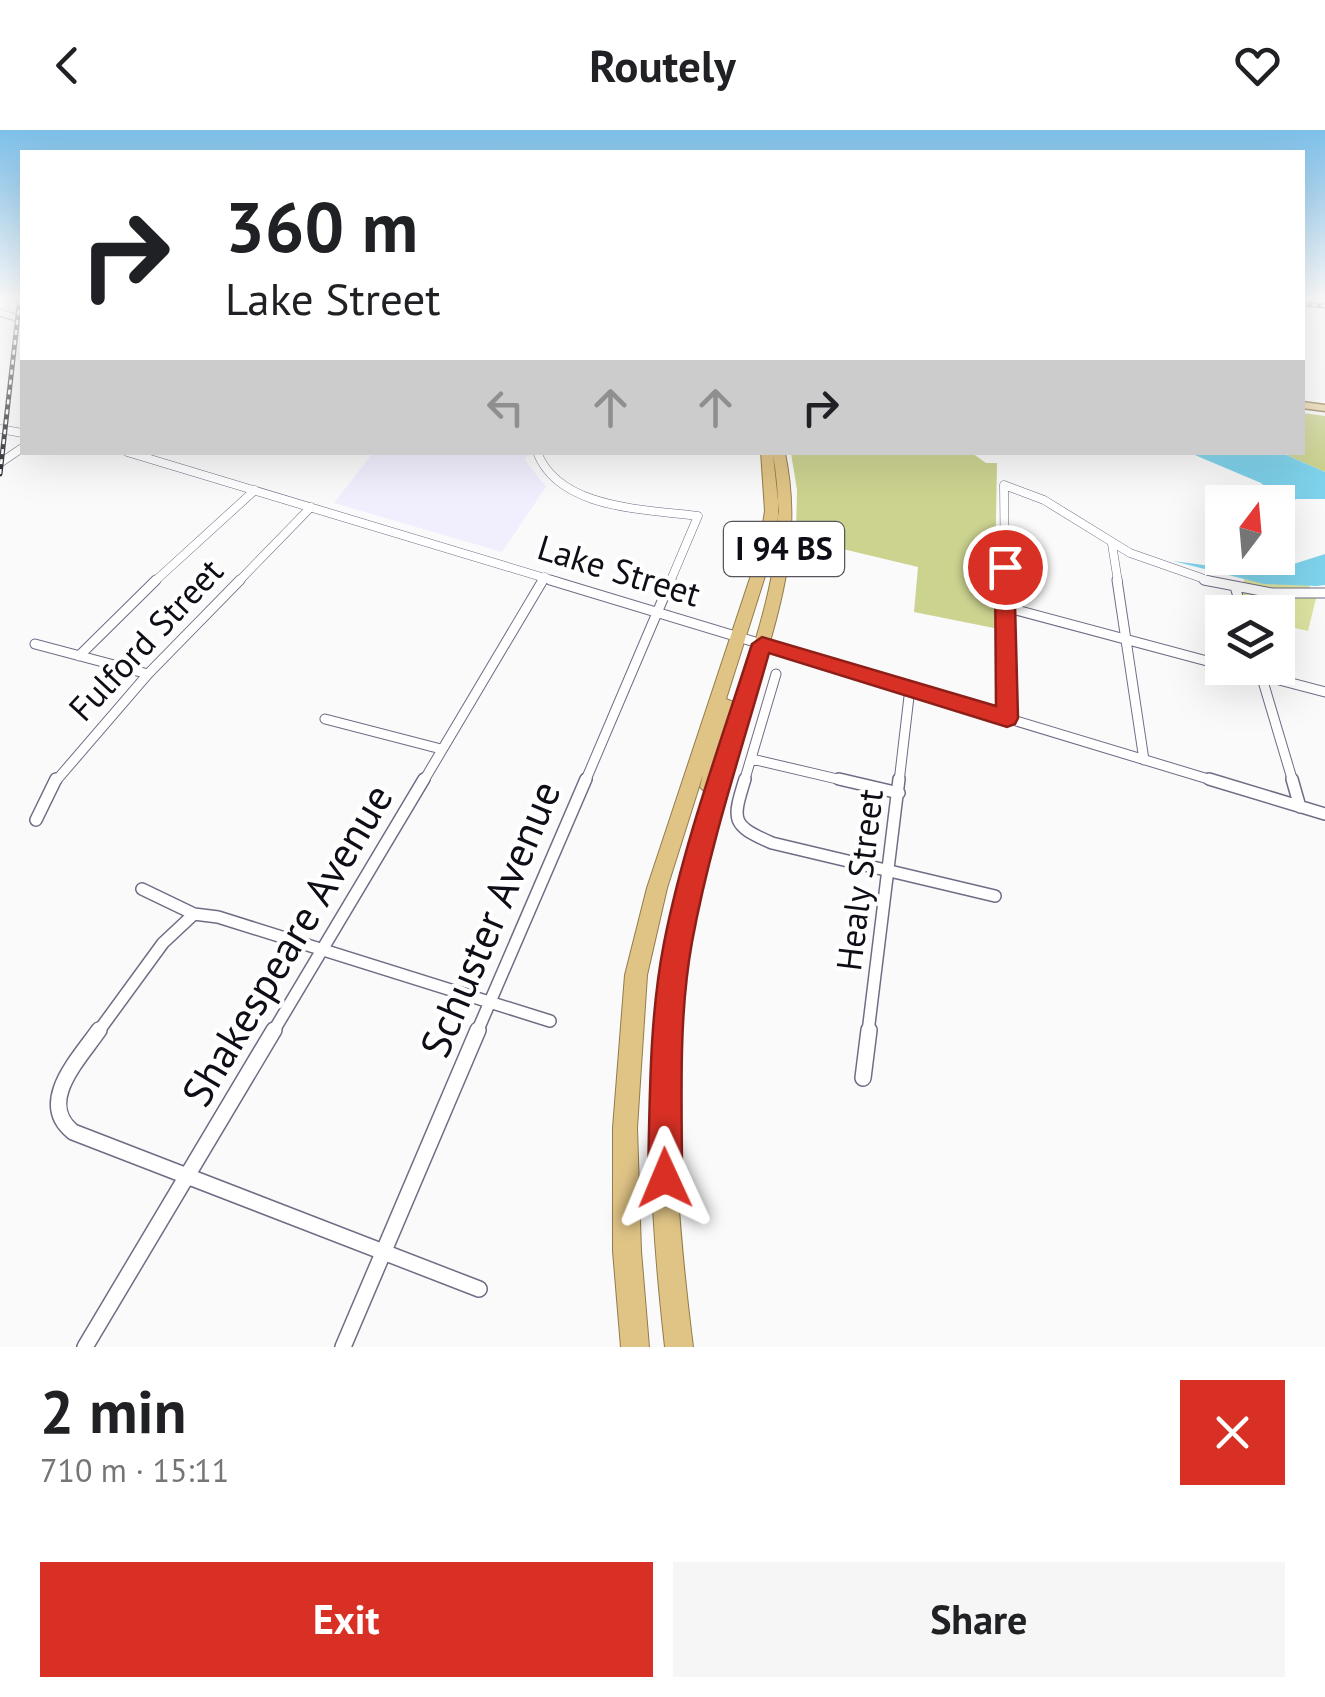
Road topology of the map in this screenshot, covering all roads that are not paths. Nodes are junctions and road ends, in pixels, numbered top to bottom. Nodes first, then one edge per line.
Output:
1 (137, 455) edge
2 (538, 455) edge
3 (767, 455) edge
4 (780, 455) edge
5 (254, 490) junction
6 (311, 507) junction
7 (1112, 544) junction
8 (545, 578) junction
9 (1235, 586) junction
10 (1325, 593) edge
11 (1237, 595) edge
12 (1006, 607) junction
13 (657, 610) junction
14 (1127, 639) junction
15 (750, 640) junction
16 (35, 644) dead end
17 (79, 656) junction
18 (1205, 660) edge
19 (148, 674) junction
20 (776, 674) dead end
21 (1295, 682) edge
22 (1264, 685) edge
23 (910, 688) junction
24 (1325, 692) edge
25 (1007, 718) junction
26 (325, 720) dead end
27 (442, 749) junction
28 (752, 759) junction
29 (1144, 760) junction
30 (898, 793) junction
31 (1300, 807) junction
32 (1324, 816) edge
33 (36, 820) dead end
34 (890, 874) junction
35 (142, 889) dead end
36 (995, 896) dead end
37 (194, 914) junction
38 (323, 952) junction
39 (490, 1003) junction
40 (550, 1021) dead end
41 (863, 1078) dead end
42 (186, 1178) junction
43 (384, 1251) junction
44 (478, 1290) dead end
45 (86, 1347) edge
46 (343, 1347) edge
47 (636, 1347) edge
48 (679, 1347) edge

1 - 5 street, Lake Street
2 - 13 street, Schuster Avenue
3 - 15 highway, I 94 BS
4 - 15 highway, I 94 BS
5 - 6 street, Lake Street
5 - 17 street
6 - 8 street, Lake Street
6 - 19 street, Fulford Street
7 - 9 street
7 - 12 street
7 - 14 street
8 - 13 street, Lake Street
8 - 27 street, Shakespeare Avenue
9 - 10 street
9 - 11 street
12 - 14 street
12 - 25 street
13 - 15 street, Lake Street
13 - 39 street, Schuster Avenue
14 - 18 street
14 - 29 street
15 - 23 street, Lake Street
15 - 47 highway, I 94 BS
15 - 48 highway, I 94 BS
16 - 17 street
17 - 19 street
19 - 33 street, Fulford Street
20 - 28 street
21 - 24 street
22 - 31 street
23 - 25 street, Lake Street
23 - 30 street, Healy Street
25 - 29 street, Lake Street
26 - 27 street
27 - 38 street, Shakespeare Avenue
28 - 30 street
28 - 34 street
29 - 31 street, Lake Street
30 - 34 street, Healy Street
31 - 32 street, Lake Street
34 - 36 street
34 - 41 street, Healy Street
35 - 37 street
37 - 38 street
37 - 42 street
38 - 39 street
38 - 42 street, Shakespeare Avenue
39 - 40 street
39 - 43 street, Schuster Avenue
42 - 43 street
42 - 45 street, Shakespeare Avenue
43 - 44 street
43 - 46 street, Schuster Avenue

